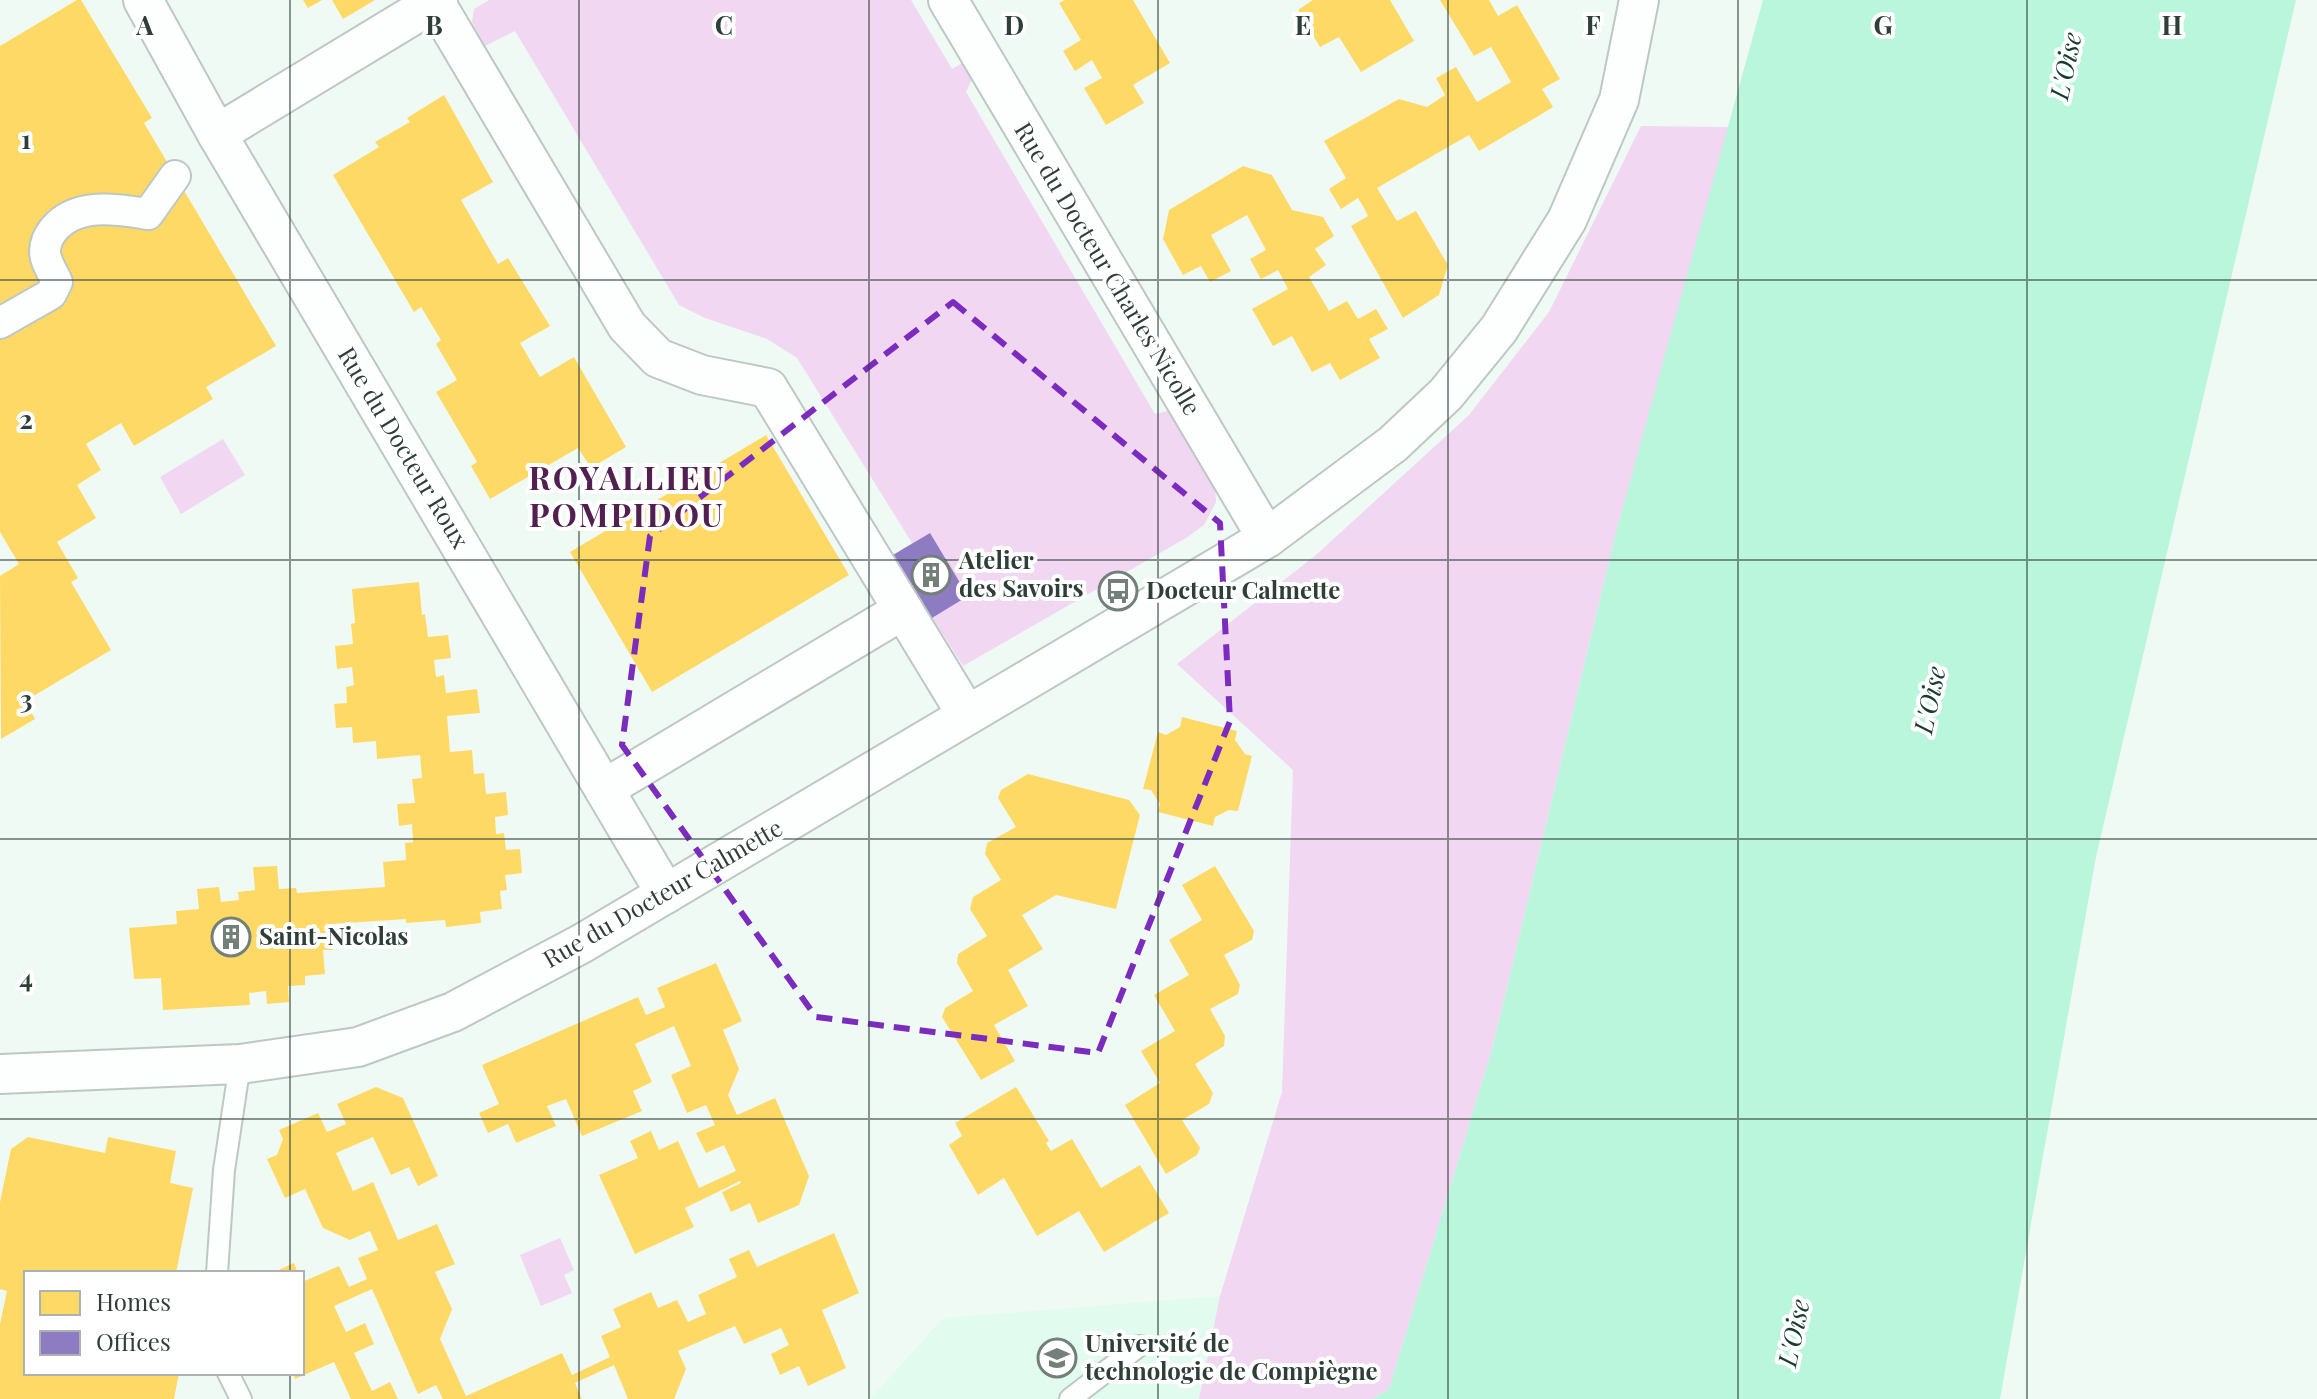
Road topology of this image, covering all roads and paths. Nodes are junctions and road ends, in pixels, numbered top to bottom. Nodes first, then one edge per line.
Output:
1 (143, 0) edge
2 (948, 0) edge
3 (1639, 0) edge
4 (436, 1) edge
5 (217, 134) junction
6 (175, 176) dead end
7 (0, 323) edge
8 (1267, 538) junction
9 (903, 610) junction
10 (967, 715) junction
11 (604, 789) junction
12 (666, 894) junction
13 (240, 1064) junction
14 (0, 1074) edge
15 (217, 1271) edge
16 (1139, 1346) dead end
17 (229, 1375) edge
18 (241, 1399) edge
19 (1070, 1399) edge

1 - 5 street, Rue du Docteur Roux
2 - 8 street, Rue du Docteur Charles Nicolle
3 - 8 street, Rue du Docteur Calmette
4 - 5 street
4 - 9 street
5 - 11 street, Rue du Docteur Roux
6 - 7 street
8 - 10 street, Rue du Docteur Calmette
9 - 10 street
9 - 11 street
10 - 12 street, Rue du Docteur Calmette
11 - 12 street, Rue du Docteur Roux
12 - 13 street, Rue du Docteur Calmette
13 - 14 street, Rue du Docteur Calmette
13 - 15 lane
16 - 19 lane
17 - 18 lane

